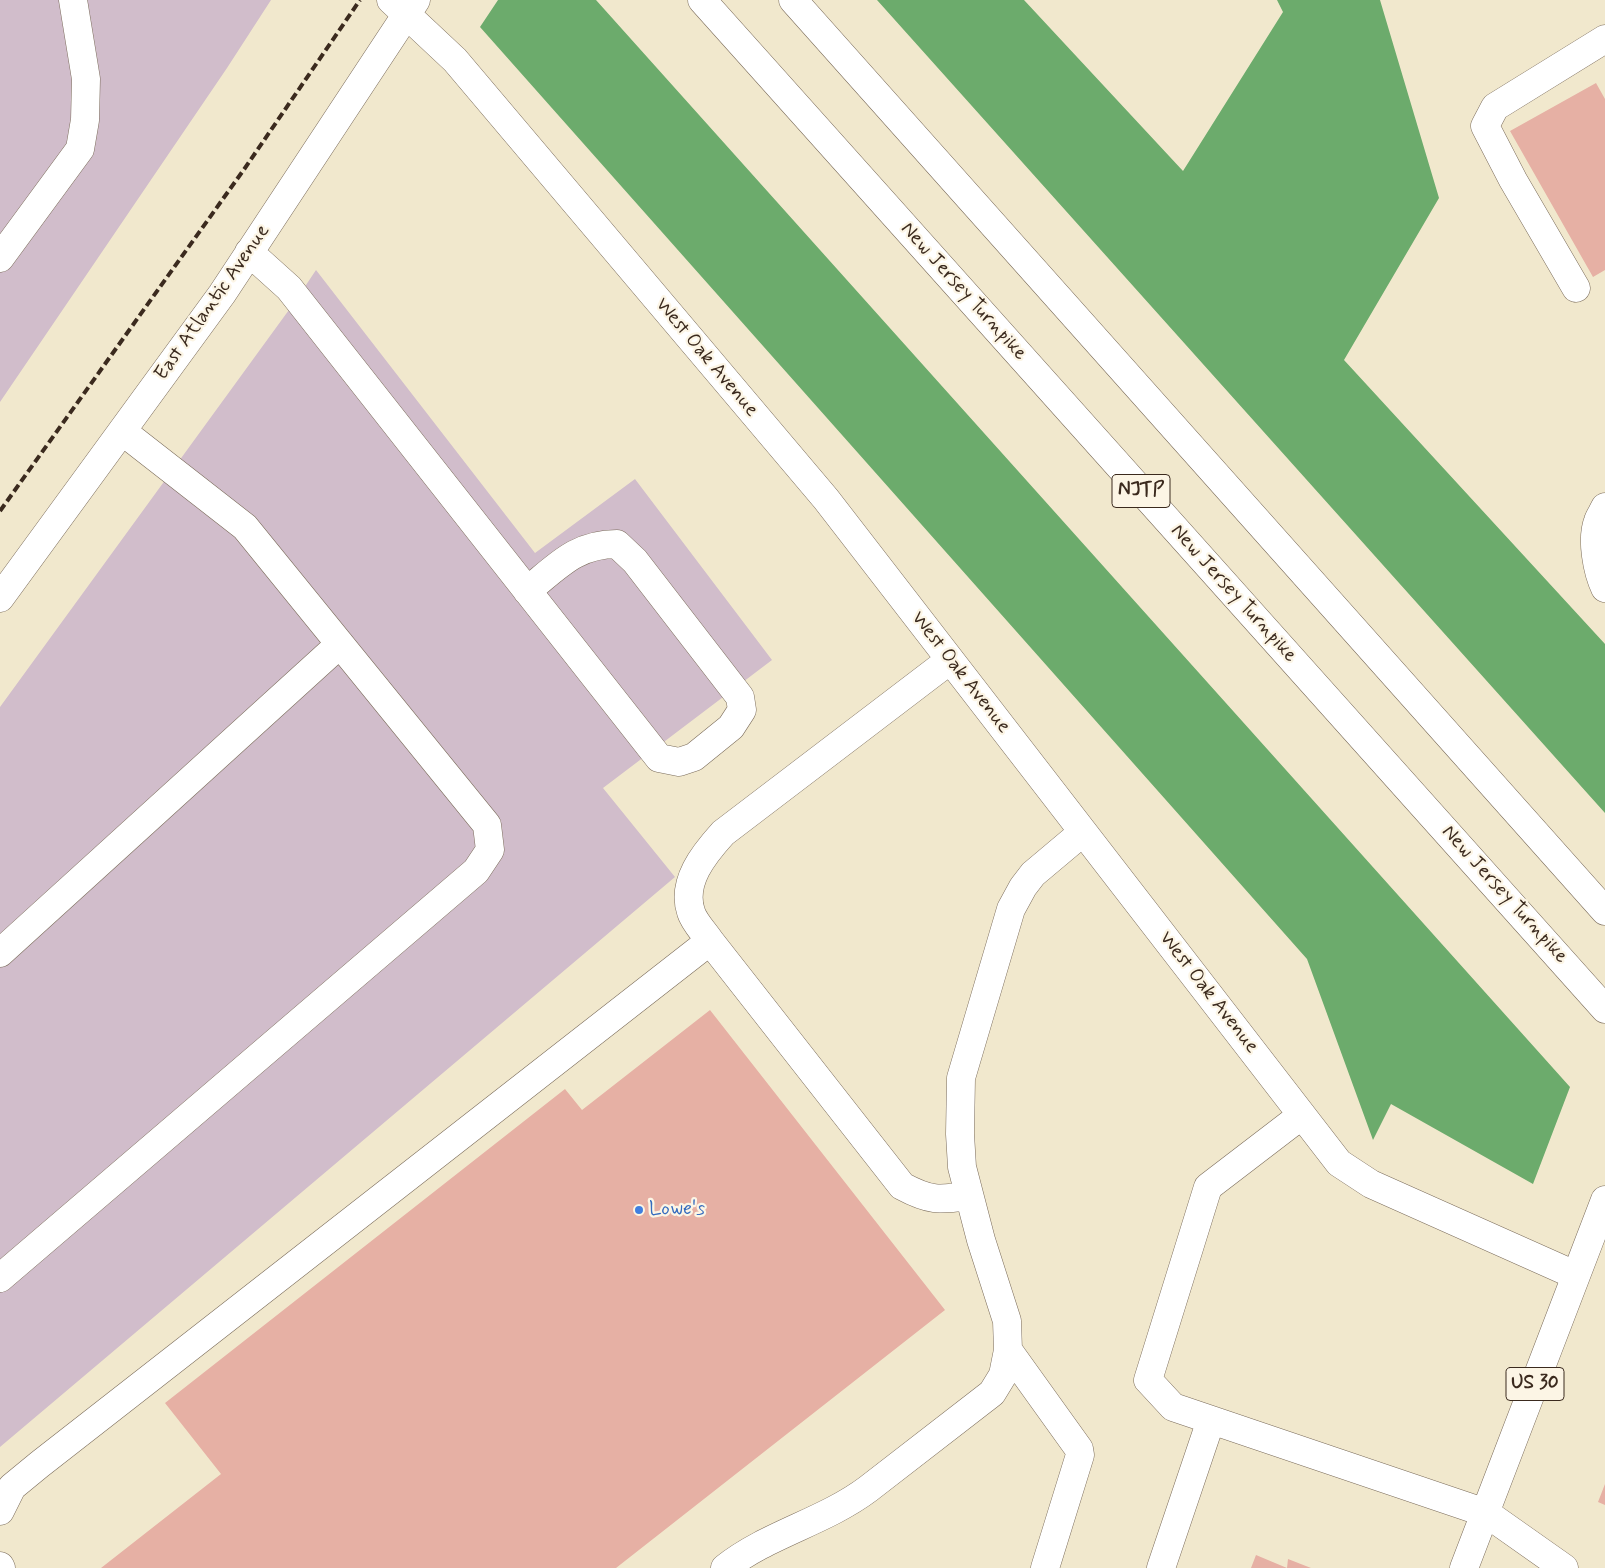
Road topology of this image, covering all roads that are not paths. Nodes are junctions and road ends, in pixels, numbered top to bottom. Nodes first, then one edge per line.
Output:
1 (73, 0) edge
2 (702, 0) edge
3 (793, 0) edge
4 (405, 5) edge
5 (1605, 38) edge
6 (250, 252) junction
7 (0, 258) edge
8 (1576, 288) dead end
9 (122, 431) junction
10 (1605, 507) edge
11 (1605, 588) edge
12 (527, 591) junction
13 (0, 598) edge
14 (340, 644) junction
15 (950, 660) junction
16 (1083, 832) junction
17 (1605, 912) edge
18 (710, 941) junction
19 (0, 953) edge
20 (1605, 1009) edge
21 (1302, 1115) junction
22 (969, 1196) junction
23 (1605, 1200) edge
24 (1575, 1276) junction
25 (0, 1278) edge
26 (1008, 1350) junction
27 (1211, 1420) junction
28 (0, 1511) edge
29 (1486, 1513) junction
30 (725, 1568) edge
31 (1045, 1568) edge
32 (1161, 1568) edge
33 (1464, 1568) edge
34 (1564, 1568) edge

1 - 7 main road
2 - 20 main road, New Jersey Turnpike / NJTP
3 - 17 main road
4 - 6 main road, East Atlantic Avenue
4 - 15 main road, West Oak Avenue
5 - 8 main road
6 - 9 main road, East Atlantic Avenue
6 - 12 main road
9 - 13 main road, East Atlantic Avenue
9 - 14 main road
10 - 11 main road
12 - 12 main road
14 - 19 main road
14 - 25 main road
15 - 16 main road, West Oak Avenue
15 - 18 main road
16 - 21 main road, West Oak Avenue
16 - 22 main road
18 - 22 main road
18 - 28 main road
21 - 24 main road, West Oak Avenue
21 - 27 main road
22 - 26 main road
23 - 24 main road, US 30
24 - 29 main road, US 30
26 - 30 main road
26 - 31 main road
27 - 29 main road
27 - 32 main road
29 - 33 main road, US 30
29 - 34 main road

